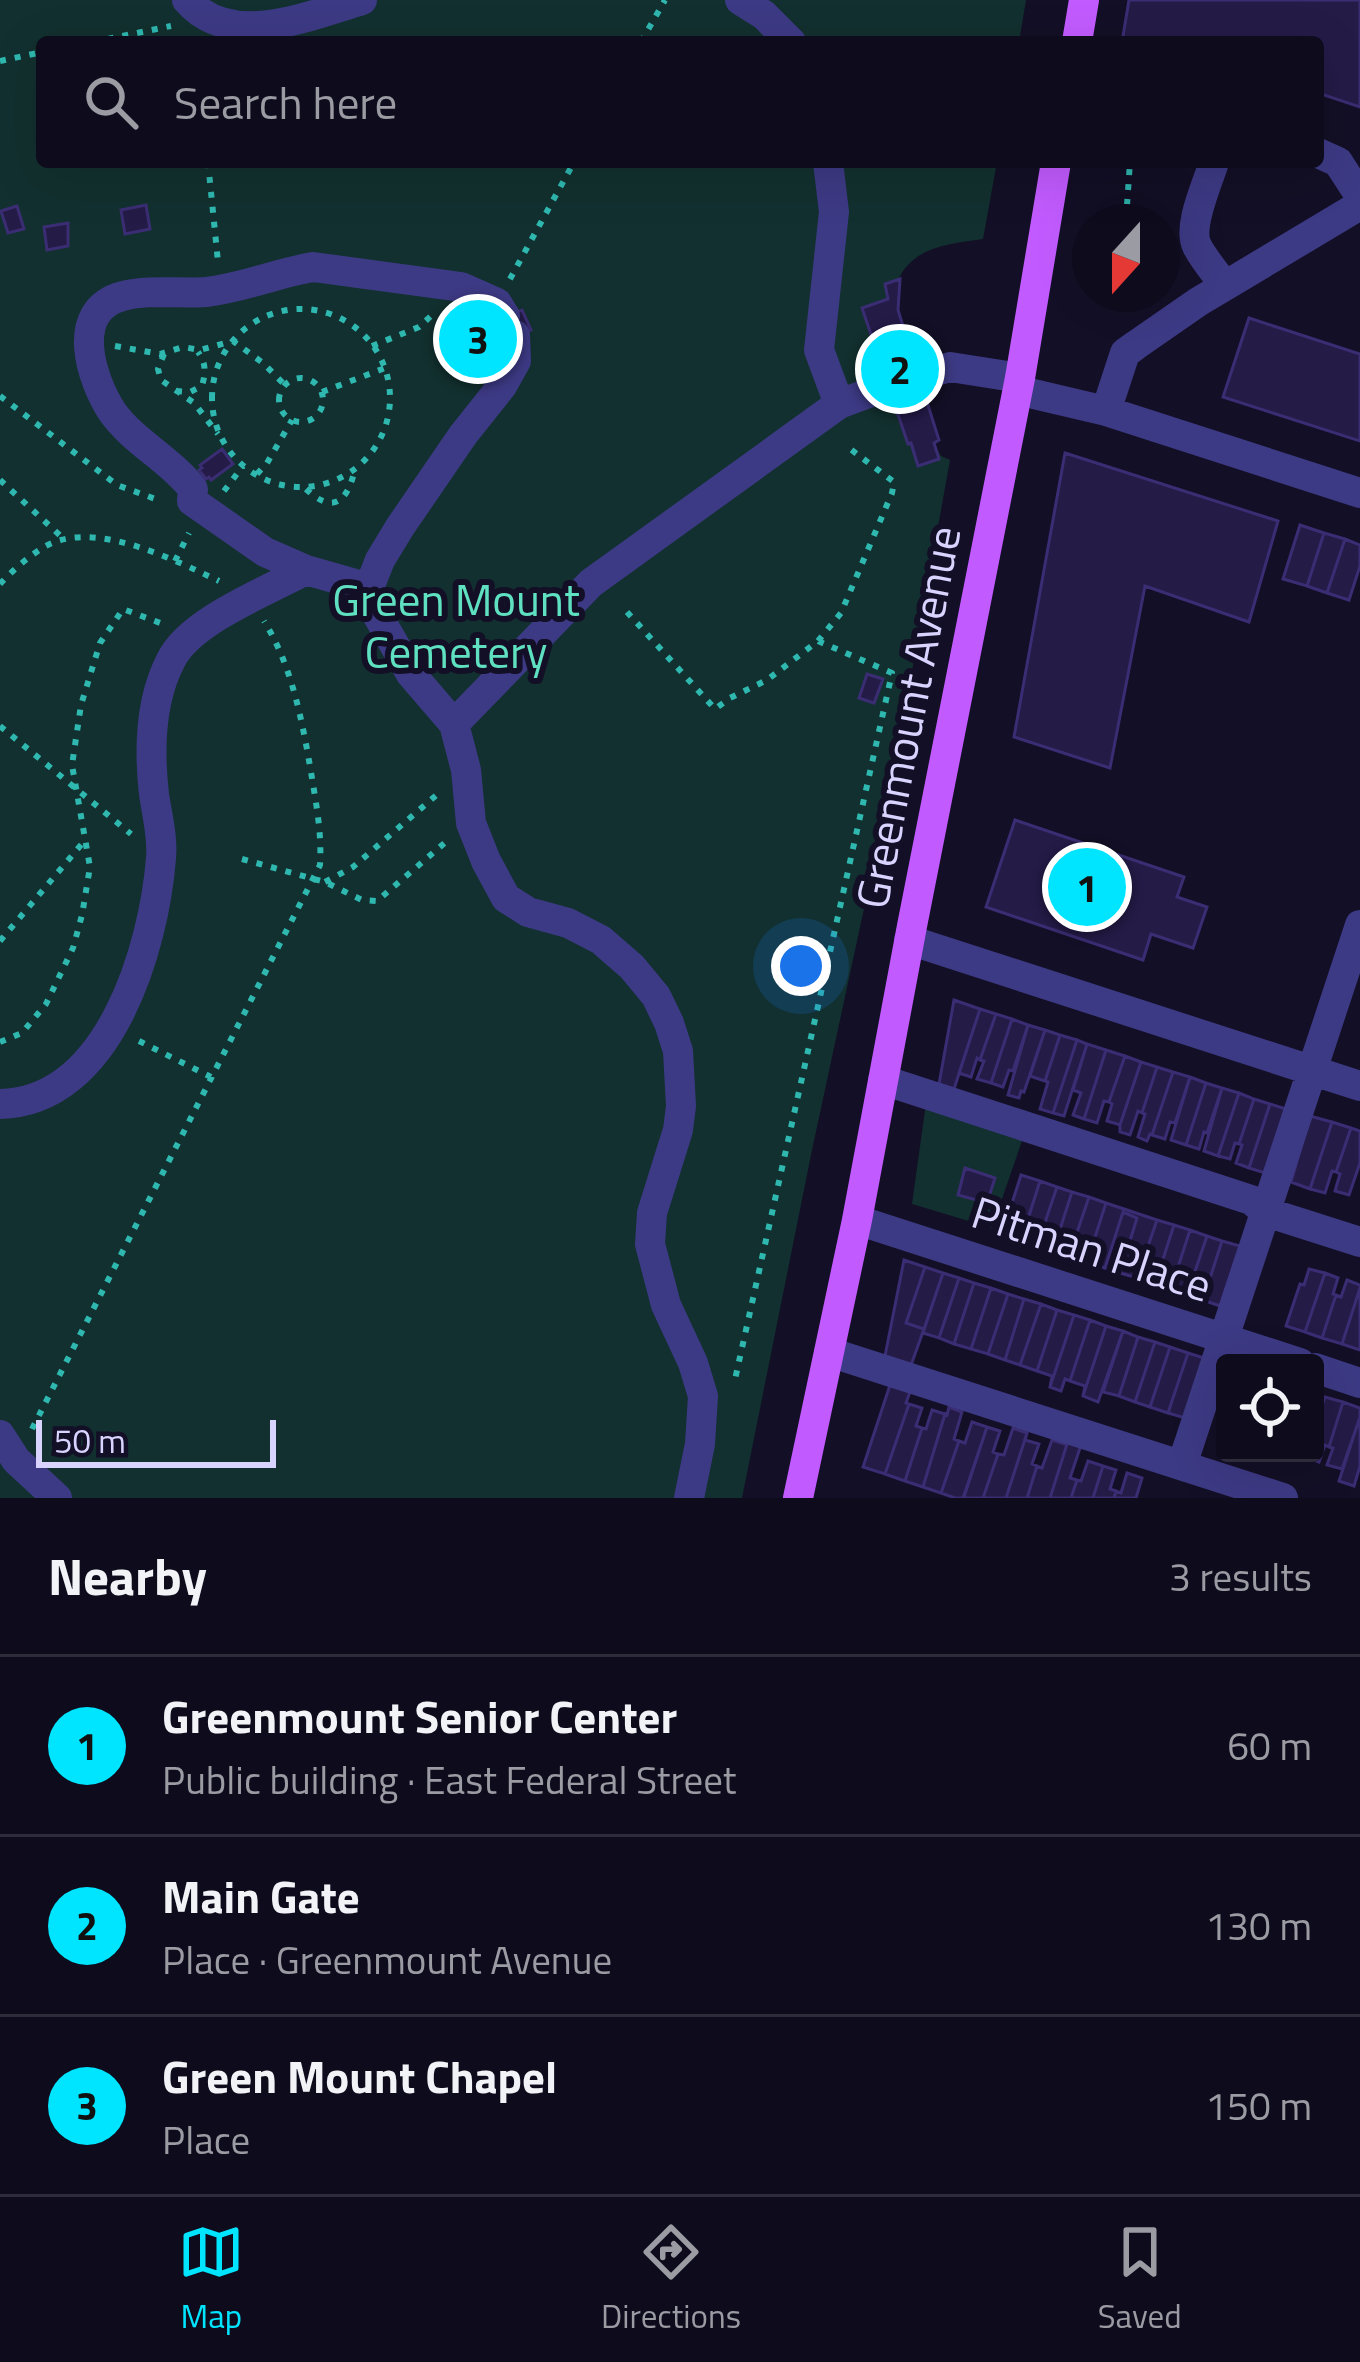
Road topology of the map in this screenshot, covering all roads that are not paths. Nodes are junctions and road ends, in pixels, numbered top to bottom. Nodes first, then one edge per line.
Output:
1 (362, 0) edge
2 (740, 0) edge
3 (1084, 0) edge
4 (185, 12) edge
5 (785, 36) edge
6 (1078, 36) edge
7 (1324, 155) edge
8 (829, 168) edge
9 (1055, 168) edge
10 (1212, 168) edge
11 (1360, 200) edge
12 (1225, 286) junction
13 (920, 376) dead end
14 (1018, 384) junction
15 (888, 386) dead end
16 (839, 404) junction
17 (1106, 412) junction
18 (1360, 493) edge
19 (306, 570) junction
20 (369, 588) junction
21 (454, 724) junction
22 (1360, 925) edge
23 (909, 940) junction
24 (1312, 1070) junction
25 (883, 1080) junction
26 (1360, 1086) edge
27 (0, 1104) edge
28 (1266, 1212) junction
29 (857, 1220) junction
30 (1360, 1242) edge
31 (1224, 1338) junction
32 (829, 1352) junction
33 (1273, 1354) edge
34 (1324, 1371) edge
35 (1360, 1382) edge
36 (8, 1447) edge
37 (1182, 1465) junction
38 (805, 1496) edge
39 (57, 1498) edge
40 (689, 1498) edge
41 (1283, 1498) edge

1 - 4 street
2 - 5 street
3 - 6 main road
7 - 11 street
8 - 16 street
9 - 14 main road, Greenmount Avenue
10 - 12 street
11 - 12 street
12 - 17 street
13 - 14 street
14 - 17 street
14 - 23 main road, Greenmount Avenue
15 - 16 street
16 - 21 street
17 - 18 street
19 - 20 street
19 - 20 street
19 - 27 street
20 - 21 street
21 - 40 street
22 - 24 street
23 - 24 street
23 - 25 main road, Greenmount Avenue
24 - 26 street
24 - 28 street
25 - 28 street
25 - 29 main road, Greenmount Avenue
28 - 30 street
28 - 31 street
29 - 31 street, Pitman Place
29 - 32 main road, Greenmount Avenue
31 - 33 street, Pitman Place
31 - 37 street
32 - 37 street
32 - 38 main road, Greenmount Avenue
34 - 35 street
36 - 39 street
37 - 41 street

